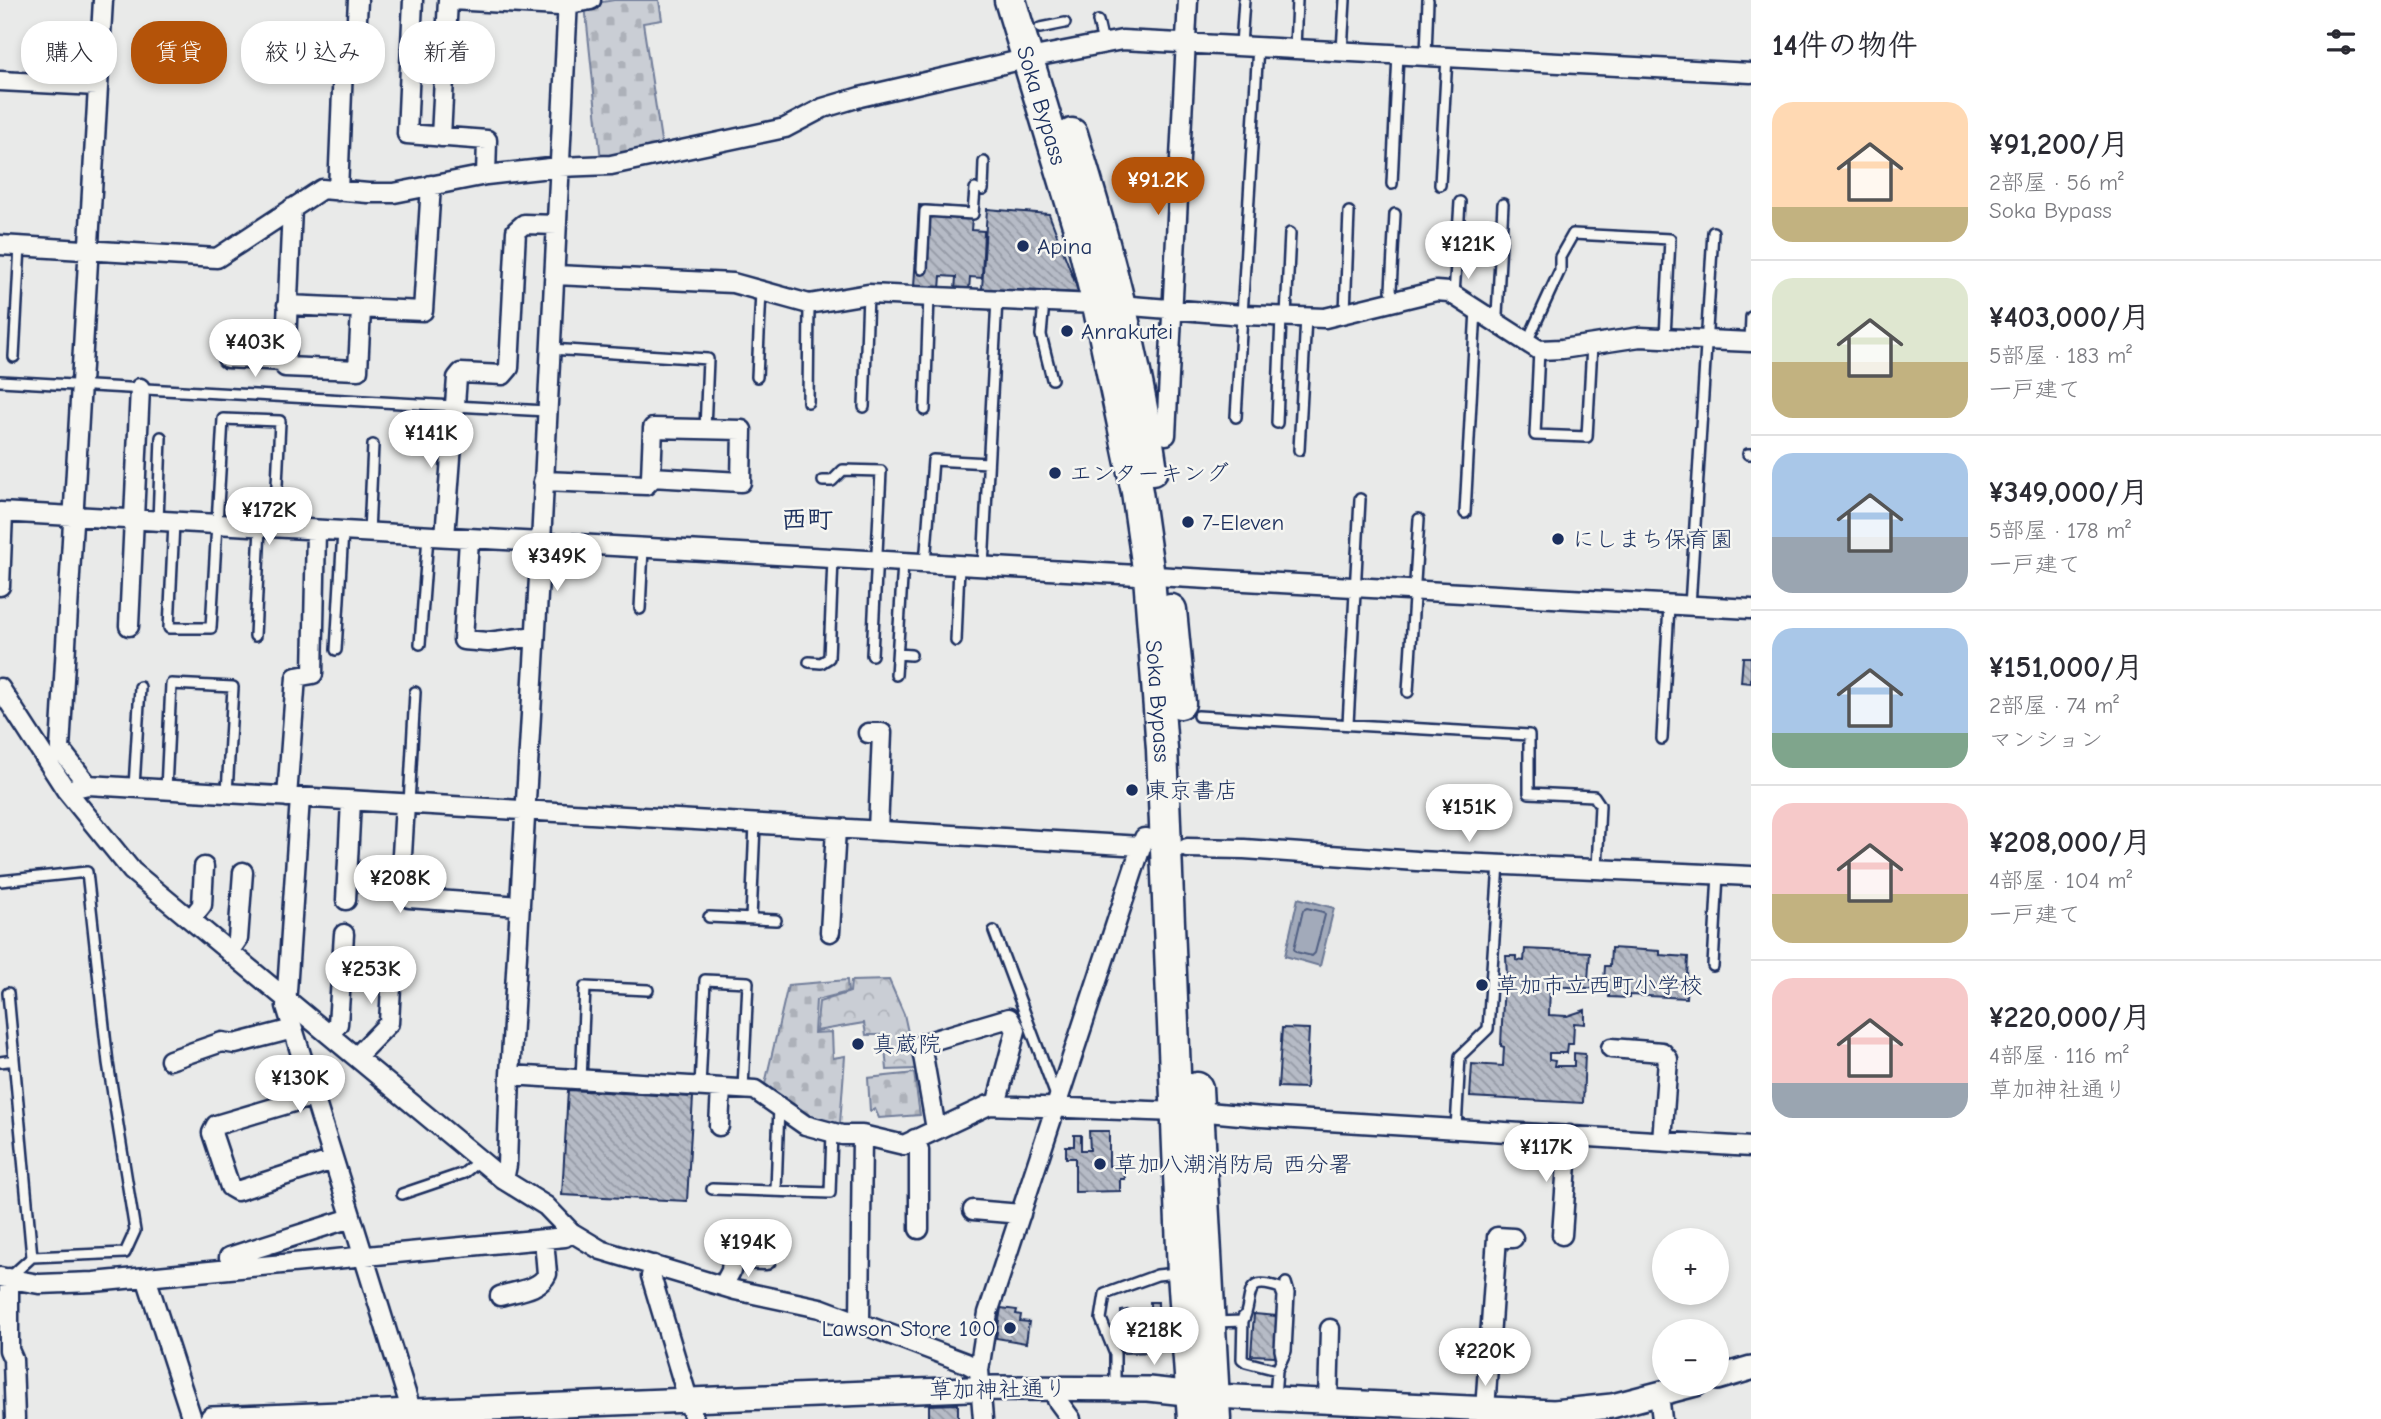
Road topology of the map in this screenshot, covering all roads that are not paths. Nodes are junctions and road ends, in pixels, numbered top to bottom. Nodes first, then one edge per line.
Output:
1 (103, 0) edge
2 (358, 0) edge
3 (413, 0) edge
4 (449, 0) edge
5 (591, 0) edge
6 (1010, 0) edge
7 (1244, 0) edge
8 (1297, 0) edge
9 (1345, 0) edge
10 (1428, 0) edge
11 (481, 1) edge
12 (568, 2) edge
13 (1184, 11) edge
14 (1098, 21) dead end
15 (1043, 33) edge
16 (1186, 42) junction
17 (1103, 43) junction
18 (1250, 46) junction
19 (1295, 48) junction
20 (1342, 51) junction
21 (1398, 54) junction
22 (1426, 55) junction
23 (1447, 57) junction
24 (1751, 73) edge
25 (0, 81) edge
26 (97, 86) junction
27 (441, 136) junction
28 (984, 162) dead end
29 (559, 167) junction
30 (486, 176) junction
31 (1392, 184) dead end
32 (431, 186) junction
33 (1440, 186) dead end
34 (338, 191) junction
35 (1460, 202) dead end
36 (1503, 204) dead end
37 (292, 208) junction
38 (1349, 212) dead end
39 (1395, 214) dead end
40 (557, 225) junction
41 (1713, 232) dead end
42 (1290, 233) dead end
43 (0, 245) edge
44 (20, 246) junction
45 (87, 249) junction
46 (922, 270) dead end
47 (555, 275) junction
48 (761, 291) junction
49 (868, 294) junction
50 (1454, 295) junction
51 (929, 296) junction
52 (997, 299) junction
53 (1395, 300) junction
54 (1044, 302) junction
55 (809, 304) junction
56 (1109, 305) junction
57 (287, 306) junction
58 (1476, 309) junction
59 (362, 310) junction
60 (1173, 310) junction
61 (1345, 312) junction
62 (1243, 315) junction
63 (1284, 316) junction
64 (1306, 317) junction
65 (1751, 317) edge
66 (1494, 321) junction
67 (1665, 337) junction
68 (1705, 340) junction
69 (1750, 342) edge
70 (1592, 345) junction
71 (1533, 346) junction
72 (550, 349) junction
73 (14, 357) dead end
74 (227, 358) dead end
75 (285, 361) junction
76 (757, 377) dead end
77 (1052, 379) dead end
78 (0, 381) edge
79 (82, 384) junction
80 (140, 388) junction
81 (808, 402) dead end
82 (455, 405) junction
83 (864, 407) dead end
84 (925, 410) dead end
85 (547, 411) junction
86 (1236, 417) dead end
87 (1277, 423) dead end
88 (705, 429) junction
89 (1166, 435) dead end
90 (161, 437) dead end
91 (373, 445) dead end
92 (1299, 450) dead end
93 (988, 463) junction
94 (651, 477) junction
95 (543, 481) junction
96 (823, 481) dead end
97 (1360, 499) dead end
98 (2, 512) edge
99 (1465, 513) dead end
100 (73, 517) junction
101 (1419, 519) dead end
102 (134, 521) junction
103 (166, 523) junction
104 (216, 525) junction
105 (267, 527) junction
106 (316, 530) junction
107 (343, 531) junction
108 (369, 533) junction
109 (437, 536) junction
110 (469, 539) junction
111 (541, 543) junction
112 (643, 549) junction
113 (833, 559) junction
114 (876, 562) junction
115 (903, 563) junction
116 (925, 564) junction
117 (959, 566) junction
118 (983, 567) junction
119 (1158, 576) junction
120 (0, 586) edge
121 (1355, 587) junction
122 (1414, 591) junction
123 (1669, 605) junction
124 (1690, 606) junction
125 (640, 609) dead end
126 (1751, 610) edge
127 (129, 626) dead end
128 (255, 636) dead end
129 (535, 636) junction
130 (956, 640) dead end
131 (420, 644) dead end
132 (336, 650) dead end
133 (898, 654) junction
134 (872, 655) dead end
135 (911, 656) dead end
136 (809, 662) dead end
137 (896, 675) dead end
138 (140, 687) dead end
139 (0, 688) edge
140 (415, 692) dead end
141 (1408, 692) dead end
142 (1198, 716) dead end
143 (1348, 724) junction
144 (868, 733) dead end
145 (1662, 739) dead end
146 (88, 785) junction
147 (134, 787) junction
148 (166, 789) junction
149 (66, 790) junction
150 (227, 793) junction
151 (294, 797) junction
152 (351, 801) junction
153 (407, 804) junction
154 (527, 810) junction
155 (755, 824) junction
156 (836, 829) junction
157 (878, 831) junction
158 (1165, 844) junction
159 (1499, 864) junction
160 (204, 867) dead end
161 (1597, 869) junction
162 (243, 872) dead end
163 (1718, 874) junction
164 (1751, 876) edge
165 (0, 881) edge
166 (346, 900) dead end
167 (520, 906) junction
168 (709, 917) dead end
169 (191, 919) junction
170 (751, 919) junction
171 (776, 920) dead end
172 (994, 931) dead end
173 (830, 932) dead end
174 (344, 934) dead end
175 (229, 952) junction
176 (342, 964) junction
177 (1713, 966) dead end
178 (648, 990) dead end
179 (8, 993) dead end
180 (286, 999) junction
181 (293, 1029) junction
182 (330, 1035) junction
183 (1611, 1048) dead end
184 (356, 1057) junction
185 (14, 1060) junction
186 (170, 1060) dead end
187 (0, 1062) edge
188 (510, 1075) junction
189 (581, 1080) junction
190 (700, 1087) junction
191 (720, 1088) junction
192 (743, 1089) junction
193 (314, 1096) junction
194 (996, 1105) junction
195 (1056, 1105) junction
196 (779, 1107) junction
197 (1187, 1111) junction
198 (719, 1126) dead end
199 (936, 1129) junction
200 (1456, 1129) junction
201 (832, 1131) junction
202 (862, 1135) junction
203 (1569, 1135) junction
204 (915, 1139) junction
205 (1662, 1142) junction
206 (1751, 1147) edge
207 (333, 1160) junction
208 (480, 1160) junction
209 (504, 1180) junction
210 (712, 1189) dead end
211 (776, 1191) junction
212 (402, 1194) dead end
213 (973, 1210) dead end
214 (1021, 1214) junction
215 (351, 1218) junction
216 (919, 1229) dead end
217 (570, 1232) junction
218 (1562, 1235) dead end
219 (1513, 1238) dead end
220 (544, 1239) junction
221 (240, 1251) dead end
222 (32, 1257) junction
223 (364, 1257) junction
224 (766, 1260) dead end
225 (654, 1265) junction
226 (1183, 1273) junction
227 (4, 1277) edge
228 (146, 1278) junction
229 (1286, 1283) dead end
230 (723, 1286) junction
231 (500, 1296) dead end
232 (1244, 1309) dead end
233 (1243, 1321) junction
234 (860, 1322) junction
235 (1210, 1322) junction
236 (1330, 1329) dead end
237 (1282, 1359) junction
238 (1751, 1368) edge
239 (1277, 1370) junction
240 (1729, 1374) edge
241 (980, 1379) junction
242 (1056, 1388) junction
243 (1115, 1388) junction
244 (1656, 1396) edge
245 (1659, 1396) edge
246 (1275, 1398) junction
247 (1328, 1402) junction
248 (1203, 1407) edge
249 (691, 1409) edge
250 (1613, 1412) edge
251 (1484, 1414) edge
252 (413, 1415) edge
253 (15, 1419) edge
254 (192, 1419) edge
255 (212, 1419) edge
256 (983, 1419) edge
257 (1071, 1419) edge
258 (1662, 1419) edge

1 - 26 street
2 - 34 street
3 - 27 street
4 - 11 street
4 - 27 street
5 - 12 street
6 - 15 highway, Soka Bypass
7 - 18 lane
8 - 19 lane
9 - 20 lane
10 - 22 lane
11 - 12 street
12 - 29 street
13 - 16 street
14 - 17 lane
15 - 17 street
15 - 29 street
15 - 56 highway, Soka Bypass
15 - 56 highway, Soka Bypass
16 - 17 street
16 - 18 street
16 - 60 street
18 - 19 street
18 - 62 lane
19 - 20 street
20 - 21 street
21 - 22 street
21 - 31 lane
22 - 23 street
23 - 24 street
23 - 33 lane
25 - 26 street
26 - 45 street
27 - 30 street
28 - 46 lane
29 - 30 street
29 - 40 street
30 - 32 street
32 - 34 street
32 - 59 street
34 - 37 street
35 - 50 lane
36 - 66 lane
37 - 45 street
37 - 57 street
38 - 61 lane
39 - 53 lane
40 - 47 street
40 - 82 street
41 - 68 lane
42 - 63 lane
43 - 44 street
44 - 45 street
44 - 73 lane
45 - 79 street
47 - 48 street
47 - 72 street
48 - 55 street
48 - 76 lane
49 - 51 street
49 - 55 street
49 - 83 lane
50 - 53 street
50 - 58 street
51 - 52 street
51 - 84 lane
52 - 54 street
52 - 93 lane
53 - 61 street
54 - 56 street
54 - 77 lane
55 - 81 lane
56 - 60 street
56 - 119 highway, Soka Bypass
56 - 119 highway, Soka Bypass
57 - 59 street
57 - 75 street
58 - 66 street
58 - 99 lane
59 - 75 street
60 - 62 street
60 - 89 street
61 - 64 street
62 - 63 street
62 - 86 lane
63 - 64 street
63 - 87 lane
64 - 92 lane
65 - 69 lane
66 - 71 street
67 - 68 street
67 - 70 street
67 - 71 lane
68 - 69 street
68 - 124 lane
70 - 71 street
70 - 71 lane
72 - 85 street
72 - 88 lane
74 - 75 street
78 - 79 lane
79 - 80 lane
79 - 100 street
80 - 82 lane
80 - 102 street
82 - 85 lane
82 - 109 street
85 - 95 street
88 - 94 street
88 - 94 street
90 - 103 lane
91 - 108 lane
93 - 116 lane
93 - 118 lane
94 - 95 street
95 - 111 street
96 - 114 lane
97 - 121 lane
98 - 100 street
98 - 120 street
100 - 102 street
100 - 146 street
101 - 122 lane
102 - 103 street
102 - 127 street
103 - 104 street
103 - 104 lane
104 - 105 street
104 - 105 lane
105 - 106 street
105 - 128 lane
106 - 107 street
106 - 151 street
107 - 108 street
107 - 132 lane
108 - 109 street
109 - 110 street
109 - 131 lane
110 - 111 street
110 - 129 street
111 - 112 street
111 - 129 street
112 - 113 street
112 - 125 lane
113 - 114 street
113 - 136 lane
114 - 115 street
114 - 134 lane
115 - 116 street
115 - 133 lane
116 - 117 street
117 - 118 street
117 - 130 lane
118 - 119 street
119 - 121 street
119 - 158 highway, Soka Bypass
121 - 122 street
121 - 143 lane
122 - 123 street
122 - 141 lane
123 - 124 street
123 - 145 lane
124 - 126 street
129 - 154 street
133 - 135 lane
133 - 137 lane
138 - 147 lane
139 - 149 street
140 - 153 lane
142 - 143 lane
143 - 161 lane
144 - 157 street
146 - 147 street
146 - 149 street
147 - 148 street
148 - 150 street
148 - 150 lane
149 - 169 street
150 - 151 street
151 - 152 street
151 - 180 street
152 - 153 street
152 - 166 street
153 - 154 street
153 - 167 street
154 - 155 street
154 - 167 street
155 - 156 street
155 - 170 lane
156 - 157 street
156 - 173 street
157 - 158 street
158 - 159 street
158 - 195 street
158 - 197 highway, Soka Bypass
159 - 161 street
159 - 200 lane
160 - 169 street
161 - 163 street
162 - 175 street
163 - 164 street
163 - 177 lane
165 - 222 lane
167 - 188 street
168 - 170 lane
169 - 175 street
170 - 171 lane
172 - 195 lane
174 - 176 street
175 - 180 street
176 - 182 street
176 - 184 street
178 - 189 lane
179 - 185 lane
180 - 181 street
180 - 182 street
181 - 186 street
181 - 193 street
182 - 184 street
183 - 205 street
184 - 208 street
185 - 187 lane
185 - 222 lane
188 - 189 street
188 - 209 street
189 - 190 street
190 - 191 street
190 - 192 lane
191 - 192 street
191 - 198 street
192 - 196 street
193 - 207 street
193 - 207 street
194 - 195 street
194 - 199 street
194 - 199 street
195 - 197 street
195 - 214 street
196 - 201 street
196 - 211 lane
197 - 200 street
197 - 226 highway, Soka Bypass
197 - 235 highway, Soka Bypass
199 - 204 street
200 - 203 street
201 - 202 street
201 - 211 lane
202 - 204 street
202 - 234 street
203 - 205 street
203 - 218 street
204 - 216 street
205 - 206 street
207 - 215 street
208 - 209 street
208 - 212 lane
209 - 217 street
210 - 211 lane
213 - 214 street
214 - 241 street
215 - 221 street
215 - 223 street
217 - 220 street
217 - 225 street
219 - 251 street
220 - 223 street
220 - 231 street
222 - 227 lane
223 - 228 street
223 - 252 street
224 - 230 street
225 - 230 street
225 - 249 street
226 - 243 lane
226 - 248 highway, Soka Bypass
227 - 228 street
227 - 253 street
228 - 254 street
229 - 237 lane
230 - 234 street
232 - 233 lane
233 - 235 lane
233 - 237 lane
233 - 239 lane
234 - 241 street
235 - 248 highway, Soka Bypass
236 - 247 street
237 - 239 lane
238 - 240 street
239 - 246 lane
241 - 242 street, 草加神社通り
241 - 249 street, 草加神社通り
241 - 256 street
242 - 243 street, 草加神社通り
242 - 257 street
243 - 248 street, 草加神社通り
244 - 250 street, 草加神社通り
245 - 258 street
246 - 247 street, 草加神社通り
246 - 248 street, 草加神社通り
247 - 251 street, 草加神社通り
249 - 252 street, 草加神社通り
250 - 251 street, 草加神社通り
252 - 255 street, 草加神社通り

